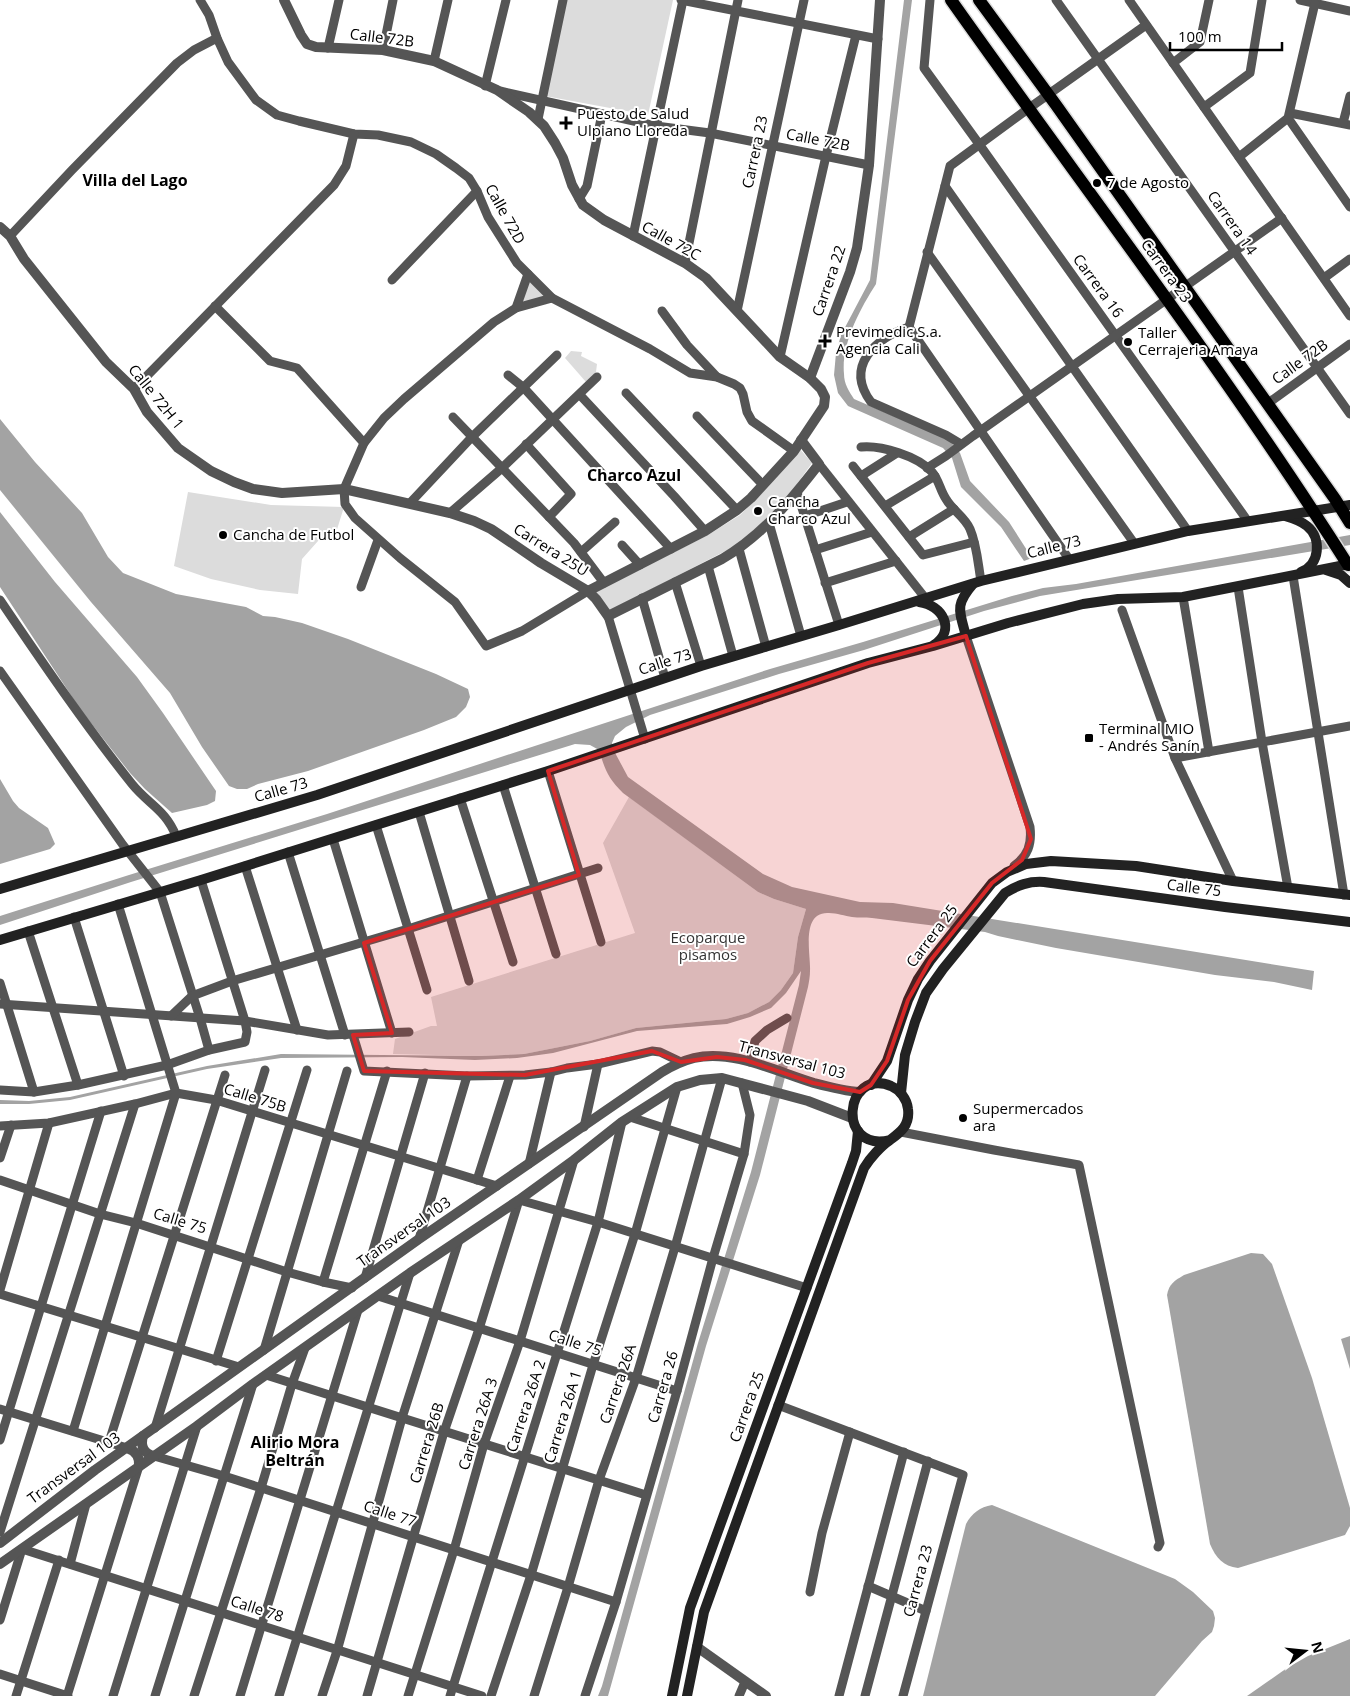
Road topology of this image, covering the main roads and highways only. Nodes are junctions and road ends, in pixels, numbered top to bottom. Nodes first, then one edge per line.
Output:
1 (952, 0) edge
2 (979, 0) edge
3 (1346, 512) edge
4 (1316, 514) junction
5 (1282, 516) junction
6 (1348, 566) edge
7 (1322, 570) junction
8 (1293, 576) junction
9 (977, 583) junction
10 (1350, 583) edge
11 (924, 601) junction
12 (966, 636) junction
13 (933, 646) junction
14 (1037, 862) joint
15 (1034, 882) joint
16 (0, 889) edge
17 (1347, 895) edge
18 (1350, 922) edge
19 (0, 940) edge
20 (871, 1085) junction
21 (901, 1093) junction
22 (858, 1130) junction
23 (890, 1140) junction
24 (672, 1696) edge
25 (686, 1696) edge

1 - 4 main road, Carrera 23
2 - 3 main road, Carrera 23
3 - 4 main road, Calle 73
4 - 5 main road, Calle 73
4 - 6 main road, Carrera 23
5 - 8 main road
5 - 9 main road, Calle 73
6 - 7 main road
7 - 8 main road
7 - 10 main road
8 - 12 main road
9 - 11 main road, Calle 73
9 - 12 main road
11 - 13 main road
11 - 16 main road, Calle 73
12 - 13 main road
13 - 19 main road
14 - 17 main road, Calle 75
14 - 20 main road, Carrera 25
15 - 18 main road, Calle 75
15 - 21 main road, Carrera 25
20 - 21 main road
20 - 22 main road, Carrera 25
21 - 23 main road, Carrera 25
22 - 23 main road
22 - 24 main road, Carrera 25
23 - 25 main road, Carrera 25

